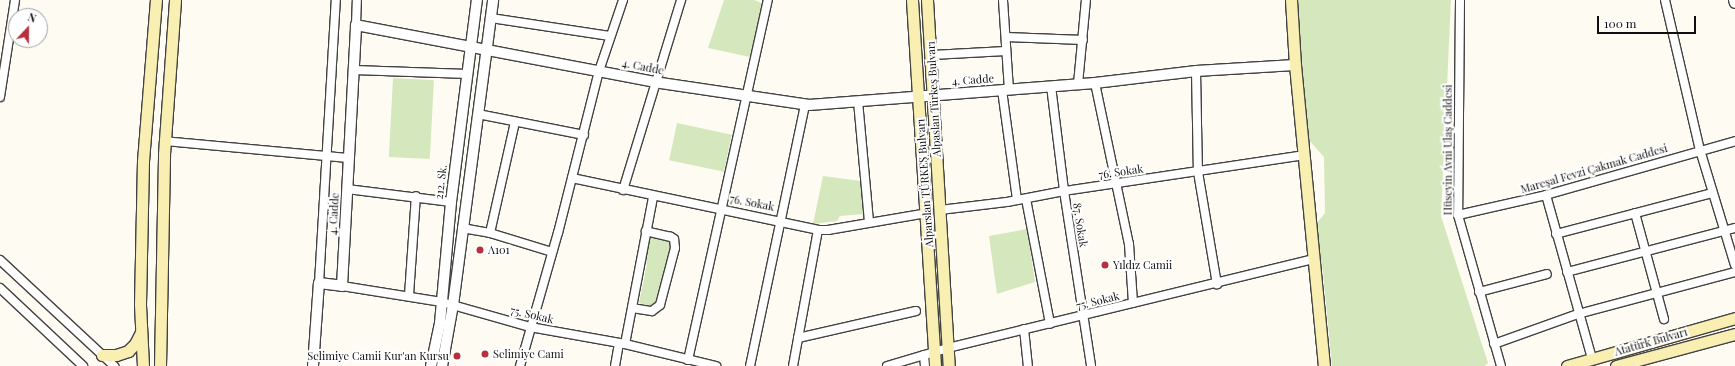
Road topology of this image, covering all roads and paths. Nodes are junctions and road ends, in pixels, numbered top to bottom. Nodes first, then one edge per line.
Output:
1 (15, 0) edge
2 (156, 0) edge
3 (175, 0) edge
4 (336, 0) edge
5 (357, 0) edge
6 (477, 0) edge
7 (493, 0) edge
8 (623, 0) edge
9 (681, 0) edge
10 (768, 0) edge
11 (912, 0) edge
12 (927, 0) edge
13 (1003, 0) edge
14 (1086, 0) edge
15 (1291, 0) edge
16 (1460, 0) edge
17 (1665, 0) edge
18 (491, 18) junction
19 (356, 25) junction
20 (610, 36) junction
21 (1006, 37) junction
22 (1083, 40) junction
23 (471, 46) junction
24 (487, 50) junction
25 (1006, 51) junction
26 (932, 55) junction
27 (1295, 65) junction
28 (354, 70) junction
29 (599, 71) junction
30 (1196, 71) junction
31 (468, 74) junction
32 (654, 82) junction
33 (1095, 83) junction
34 (1078, 84) junction
35 (1051, 86) junction
36 (1005, 90) junction
37 (933, 95) junction
38 (919, 96) junction
39 (0, 97) edge
40 (745, 97) junction
41 (858, 101) junction
42 (804, 104) junction
43 (478, 114) junction
44 (515, 122) junction
45 (584, 135) junction
46 (164, 141) junction
47 (1735, 141) edge
48 (1700, 150) junction
49 (1304, 155) junction
50 (327, 156) junction
51 (349, 158) junction
52 (1198, 172) junction
53 (572, 178) junction
54 (1115, 184) junction
55 (347, 190) junction
56 (623, 190) junction
57 (1064, 190) junction
58 (1712, 193) junction
59 (1546, 195) junction
60 (416, 196) junction
61 (653, 197) junction
62 (1026, 199) junction
63 (1017, 200) junction
64 (451, 202) junction
65 (724, 208) junction
66 (940, 210) junction
67 (927, 213) junction
68 (1635, 213) junction
69 (1458, 215) junction
70 (780, 220) junction
71 (869, 223) junction
72 (462, 228) junction
73 (1735, 228) edge
74 (818, 230) junction
75 (1725, 230) junction
76 (646, 231) junction
77 (490, 232) junction
78 (1556, 234) junction
79 (1645, 251) junction
80 (552, 252) junction
81 (1314, 259) junction
82 (0, 260) edge
83 (1735, 265) edge
84 (1568, 272) junction
85 (1735, 272) edge
86 (1547, 274) dead end
87 (319, 283) junction
88 (1216, 284) junction
89 (342, 286) junction
90 (0, 288) edge
91 (1479, 292) junction
92 (1655, 292) junction
93 (409, 295) junction
94 (442, 302) junction
95 (1133, 304) junction
96 (453, 305) junction
97 (632, 308) junction
98 (916, 311) dead end
99 (1578, 314) junction
100 (1083, 315) junction
101 (1735, 318) edge
102 (1664, 319) dead end
103 (1050, 324) junction
104 (530, 327) junction
105 (1024, 329) junction
106 (141, 331) junction
107 (1735, 334) edge
108 (798, 338) junction
109 (622, 344) junction
110 (1494, 344) junction
111 (948, 348) junction
112 (930, 354) junction
113 (102, 355) junction
114 (1592, 359) junction
115 (688, 360) junction
116 (161, 363) edge
117 (83, 366) edge
118 (114, 366) edge
119 (143, 366) edge
120 (312, 366) edge
121 (431, 366) edge
122 (442, 366) edge
123 (520, 366) edge
124 (615, 366) edge
125 (716, 366) edge
126 (750, 366) edge
127 (793, 366) edge
128 (887, 366) edge
129 (925, 366) edge
130 (935, 366) edge
131 (949, 366) edge
132 (1028, 366) edge
133 (1091, 366) edge
134 (1324, 366) edge
135 (1501, 366) edge
136 (1567, 366) edge
137 (1616, 366) edge

1 - 39 street
2 - 106 main road
3 - 46 main road
4 - 50 street
5 - 19 street
6 - 23 street, 212. Sk.
7 - 18 street
8 - 20 street
9 - 32 street
10 - 40 street
11 - 38 main road, Alparslan TÜRKEŞ Bulvarı
12 - 26 main road, Alpaslan Türkeş Bulvarı
13 - 21 street
14 - 22 street
15 - 27 main road
16 - 69 street, Hüseyin Avni Ulaş Caddesi
17 - 48 street
18 - 20 street
18 - 24 street
19 - 23 street, 4. Cadde
19 - 28 street, 4. Cadde
20 - 29 street
21 - 22 street
21 - 25 street
22 - 34 street
23 - 24 street, 4. Cadde
23 - 31 street, 212. Sk.
24 - 29 street, 4. Cadde
24 - 43 street
25 - 26 street
25 - 36 street
26 - 37 main road, Alpaslan Türkeş Bulvarı
27 - 30 street, 4. Cadde
27 - 49 main road
28 - 31 street
28 - 51 street, 4. Cadde
29 - 32 street, 4. Cadde
29 - 45 street
30 - 33 street, 4. Cadde
30 - 52 street
31 - 64 street, 212. Sk.
32 - 40 street, 4. Cadde
32 - 56 street
33 - 34 street, 4. Cadde
33 - 54 street
34 - 35 street, 4. Cadde
35 - 36 street, 4. Cadde
35 - 57 street, 87. Sokak
36 - 37 street, 4. Cadde
36 - 63 street
37 - 38 street, 4. Cadde
37 - 66 main road, Alpaslan Türkeş Bulvarı
38 - 41 street, 4. Cadde
38 - 67 main road, Alparslan TÜRKEŞ Bulvarı
40 - 42 street, 4. Cadde
40 - 65 street
41 - 42 street, 4. Cadde
41 - 71 street
42 - 70 street
43 - 44 street
43 - 72 street
44 - 45 street
44 - 77 street
45 - 53 street
46 - 50 street
46 - 116 main road
47 - 48 street, Mareşal Fevzi Çakmak Caddesi
48 - 58 street
48 - 59 street, Mareşal Fevzi Çakmak Caddesi
49 - 52 street, 76. Sokak
49 - 81 main road
50 - 51 street
50 - 87 street
51 - 55 street, 4. Cadde
52 - 54 street, 76. Sokak
52 - 88 street
53 - 56 street, 76. Sokak
53 - 80 street
54 - 57 street, 76. Sokak
54 - 95 street
55 - 60 street
55 - 89 street, 4. Cadde
56 - 61 street, 76. Sokak
57 - 62 street, 76. Sokak
57 - 100 street, 87. Sokak
58 - 68 street
58 - 75 street
59 - 69 street, Mareşal Fevzi Çakmak Caddesi
59 - 78 street
60 - 64 street
60 - 93 street
61 - 65 street, 76. Sokak
61 - 76 street
62 - 63 street, 76. Sokak
62 - 103 street
63 - 66 street, 76. Sokak
64 - 94 street, 212. Sk.
65 - 70 street, 76. Sokak
65 - 115 street
66 - 111 main road, Alpaslan Türkeş Bulvarı
67 - 71 street, 76. Sokak
67 - 112 main road, Alparslan TÜRKEŞ Bulvarı
68 - 78 street
68 - 79 street
69 - 91 street, Hüseyin Avni Ulaş Caddesi
70 - 74 street, 76. Sokak
70 - 126 street
71 - 74 street, 76. Sokak
72 - 77 street
72 - 96 street
73 - 75 street
74 - 108 street
75 - 79 street
75 - 83 street
76 - 97 street
76 - 97 street
77 - 80 street
78 - 84 street
79 - 84 street
79 - 92 street
80 - 104 street
81 - 88 street, 75. Sokak
81 - 134 main road
82 - 113 street
84 - 99 street
85 - 92 street
86 - 91 street
87 - 89 street
87 - 120 street
88 - 95 street, 75. Sokak
89 - 93 street, 75. Sokak
90 - 117 street
91 - 110 street, Hüseyin Avni Ulaş Caddesi
92 - 99 street
92 - 102 street
93 - 94 street, 75. Sokak
94 - 96 street, 75. Sokak
94 - 121 street, 212. Sk.
95 - 100 street, 75. Sokak
96 - 104 street, 75. Sokak
96 - 122 street
97 - 109 street
98 - 108 street
99 - 110 street
99 - 114 street
100 - 103 street, 75. Sokak
100 - 133 street, 87. Sokak
101 - 114 main road, Atatürk Bulvarı
103 - 105 street, 75. Sokak
104 - 109 street, 75. Sokak
104 - 123 street
105 - 111 street, 75. Sokak
105 - 132 street
106 - 113 main road
106 - 119 main road
107 - 137 main road
108 - 127 street
109 - 115 street, 75. Sokak
109 - 124 street
110 - 135 street, Hüseyin Avni Ulaş Caddesi
111 - 112 street, 75. Sokak
111 - 131 main road, Alpaslan Türkeş Bulvarı
112 - 128 street, 75. Sokak
112 - 129 street
112 - 130 main road, Alparslan TÜRKEŞ Bulvarı
113 - 118 street
114 - 136 main road, Atatürk Bulvarı
115 - 125 street, 75. Sokak

